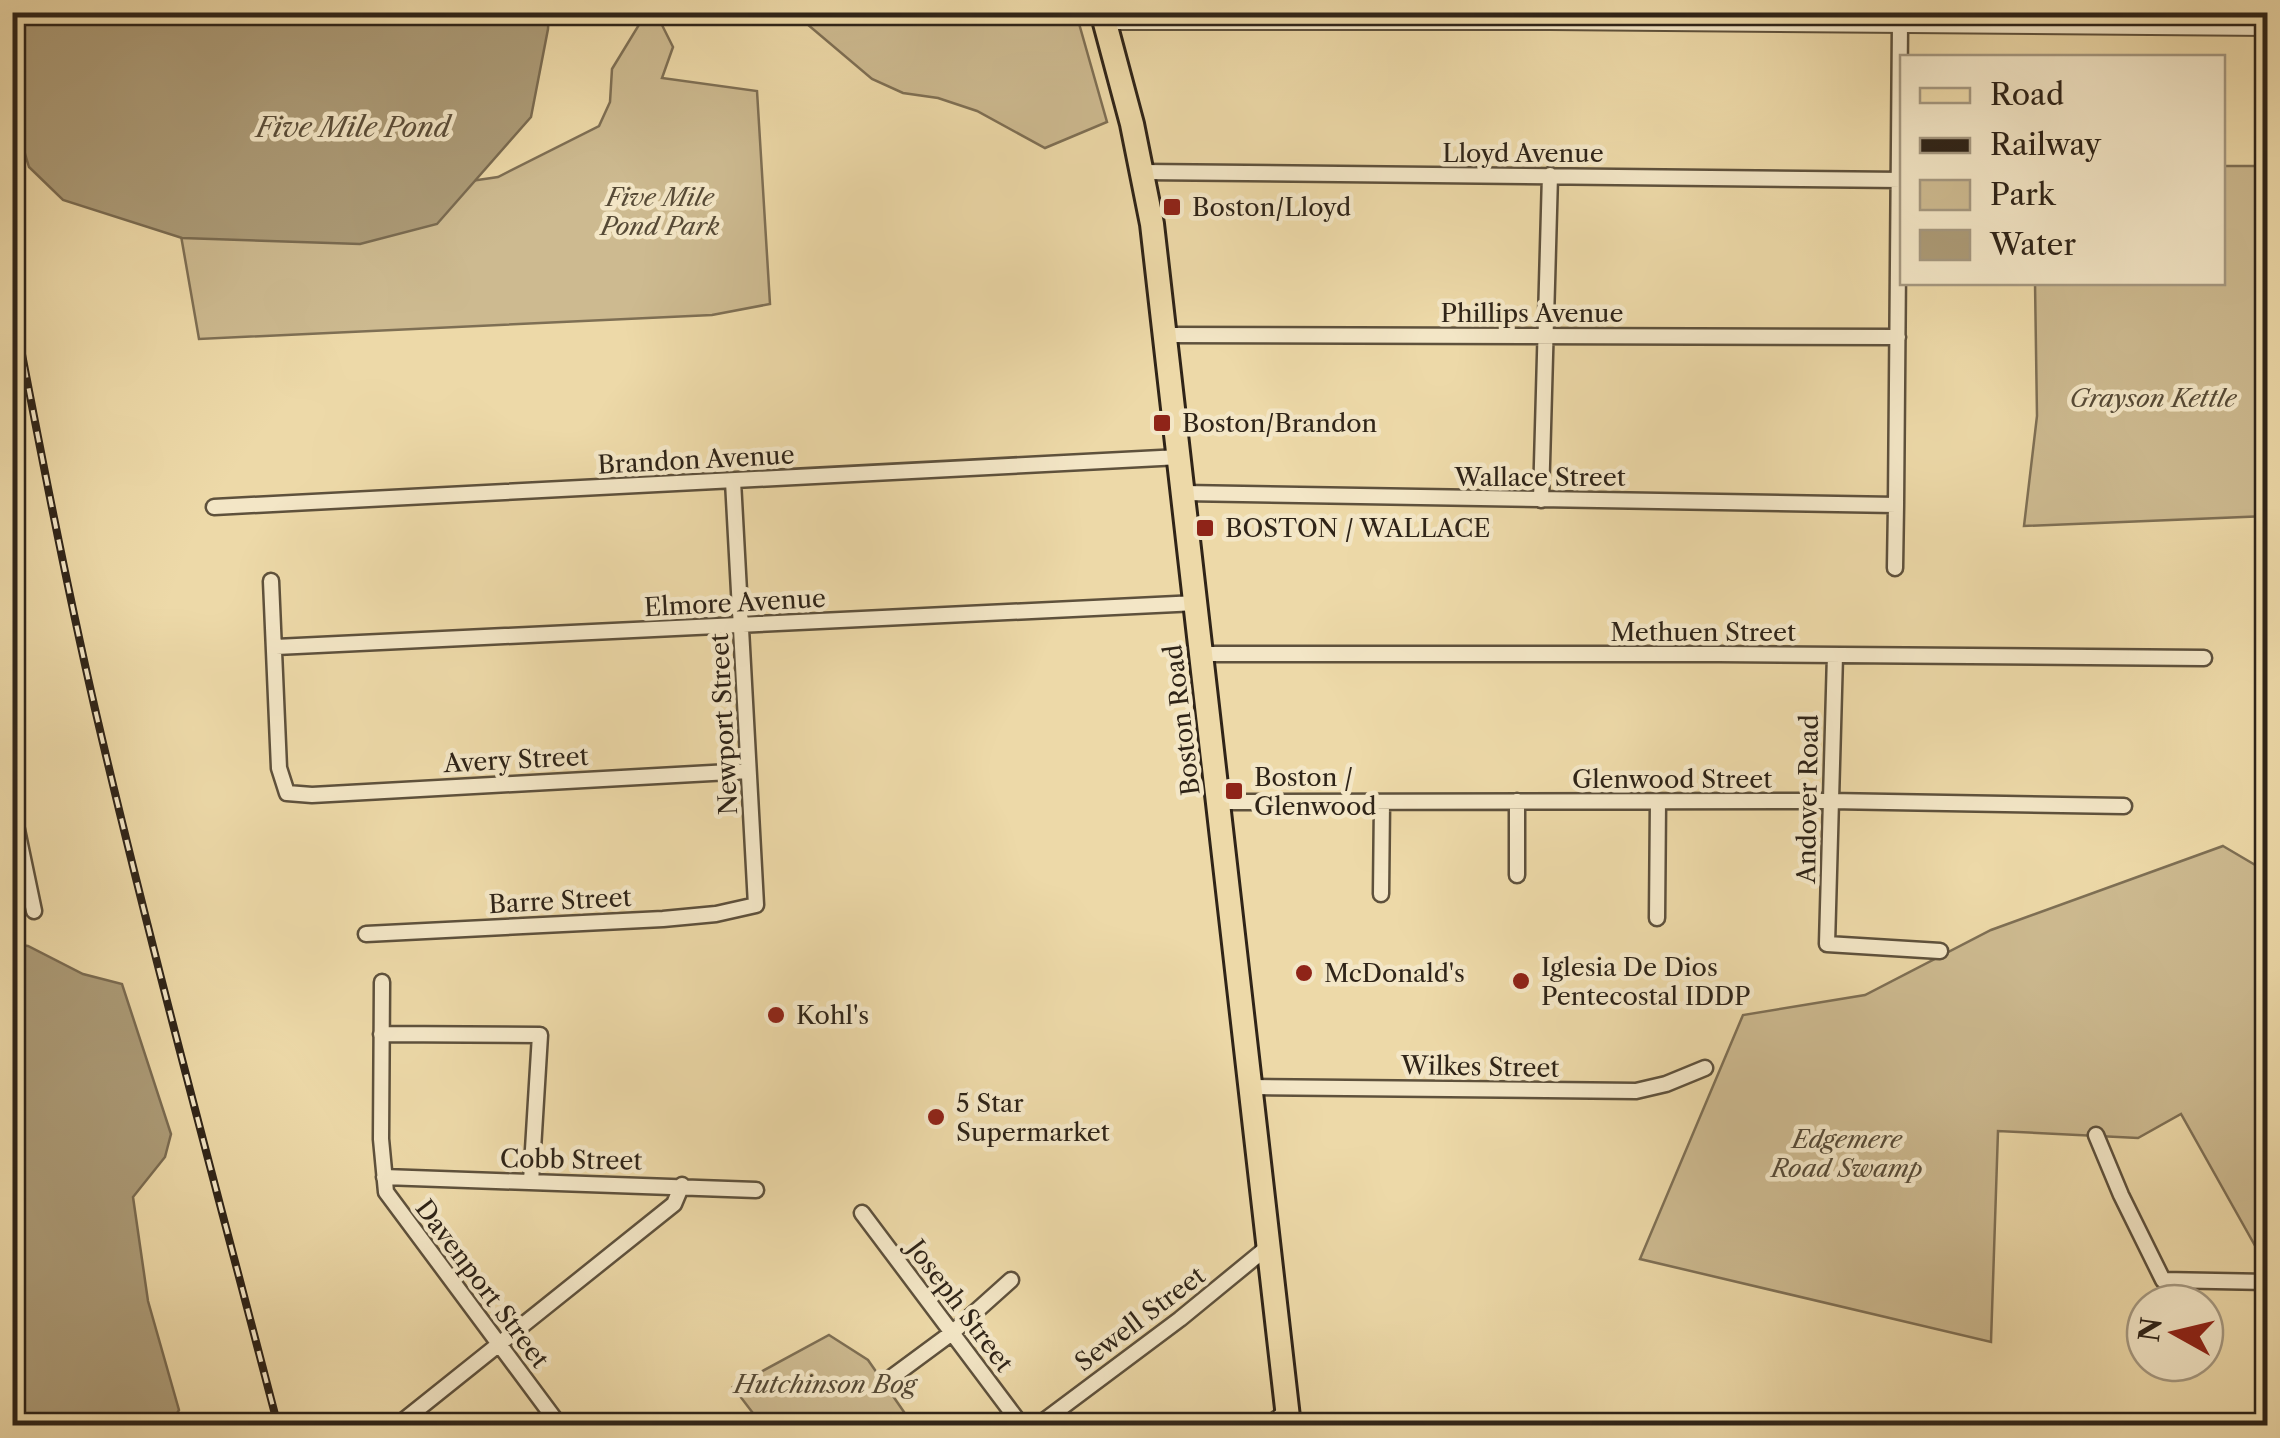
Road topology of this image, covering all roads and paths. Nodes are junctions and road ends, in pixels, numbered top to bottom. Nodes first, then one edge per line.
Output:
1 (1104, 16) edge
2 (1900, 24) junction
3 (2268, 26) edge
4 (1143, 172) junction
5 (1550, 175) junction
6 (1900, 180) edge
7 (1165, 334) junction
8 (1544, 334) junction
9 (1898, 338) junction
10 (1180, 457) junction
11 (733, 482) junction
12 (1184, 494) junction
13 (1541, 500) junction
14 (1896, 504) junction
15 (214, 507) dead end
16 (1895, 568) dead end
17 (271, 581) dead end
18 (1197, 604) junction
19 (742, 625) junction
20 (276, 647) junction
21 (1202, 654) junction
22 (1835, 656) junction
23 (2204, 658) dead end
24 (748, 771) junction
25 (1517, 801) junction
26 (1830, 801) junction
27 (1219, 802) junction
28 (1382, 802) junction
29 (1658, 802) junction
30 (12, 806) edge
31 (2124, 806) dead end
32 (14, 840) edge
33 (1517, 876) dead end
34 (1382, 894) dead end
35 (756, 905) joint
36 (34, 912) dead end
37 (1657, 918) dead end
38 (366, 934) dead end
39 (1940, 951) dead end
40 (382, 982) dead end
41 (381, 1034) junction
42 (1704, 1068) dead end
43 (1252, 1087) junction
44 (2096, 1135) dead end
45 (384, 1177) junction
46 (531, 1182) junction
47 (682, 1186) junction
48 (756, 1190) dead end
49 (862, 1213) dead end
50 (1269, 1246) junction
51 (1011, 1280) dead end
52 (2268, 1282) edge
53 (953, 1332) junction
54 (498, 1344) junction
55 (888, 1380) dead end
56 (1288, 1418) edge
57 (404, 1423) edge
58 (560, 1426) edge
59 (1022, 1426) edge
60 (1037, 1426) edge
61 (1267, 1426) edge

1 - 2 street
1 - 4 main road, Boston Road
2 - 3 street
2 - 6 street
4 - 5 street, Lloyd Avenue
4 - 7 main road, Boston Road
5 - 6 street, Lloyd Avenue
5 - 8 street
6 - 9 street
7 - 8 street, Phillips Avenue
7 - 10 main road, Boston Road
8 - 9 street, Phillips Avenue
8 - 13 street
9 - 14 street
10 - 11 street, Brandon Avenue
10 - 12 main road, Boston Road
11 - 15 street, Brandon Avenue
11 - 19 street, Newport Street
12 - 13 street, Wallace Street
12 - 18 main road, Boston Road
13 - 14 street, Wallace Street
14 - 16 street
17 - 20 street
18 - 19 street, Elmore Avenue
18 - 21 main road, Boston Road
19 - 20 street, Elmore Avenue
19 - 24 street, Newport Street
20 - 24 street, Avery Street
21 - 22 street, Methuen Street
21 - 27 main road, Boston Road
22 - 23 street, Methuen Street
22 - 26 street, Andover Road
24 - 35 street, Newport Street
25 - 28 street, Glenwood Street
25 - 29 street, Glenwood Street
25 - 33 street
26 - 29 street, Glenwood Street
26 - 31 street, Glenwood Street
26 - 39 street, Andover Road
27 - 28 street, Glenwood Street
27 - 43 main road, Boston Road
28 - 34 street
29 - 37 street
30 - 32 street
32 - 36 street
35 - 38 street, Barre Street
40 - 41 street, Davenport Street
41 - 45 street, Davenport Street
41 - 46 street
42 - 43 street, Wilkes Street
43 - 50 main road, Boston Road
44 - 52 street
45 - 46 street, Cobb Street
45 - 54 street, Davenport Street
46 - 47 street, Cobb Street
47 - 48 street, Cobb Street
47 - 54 street
49 - 53 street, Joseph Street
50 - 56 main road, Boston Road
50 - 60 street, Sewell Street
51 - 53 street
53 - 55 street
53 - 59 street, Joseph Street
54 - 57 street
54 - 58 street, Davenport Street
56 - 61 street

